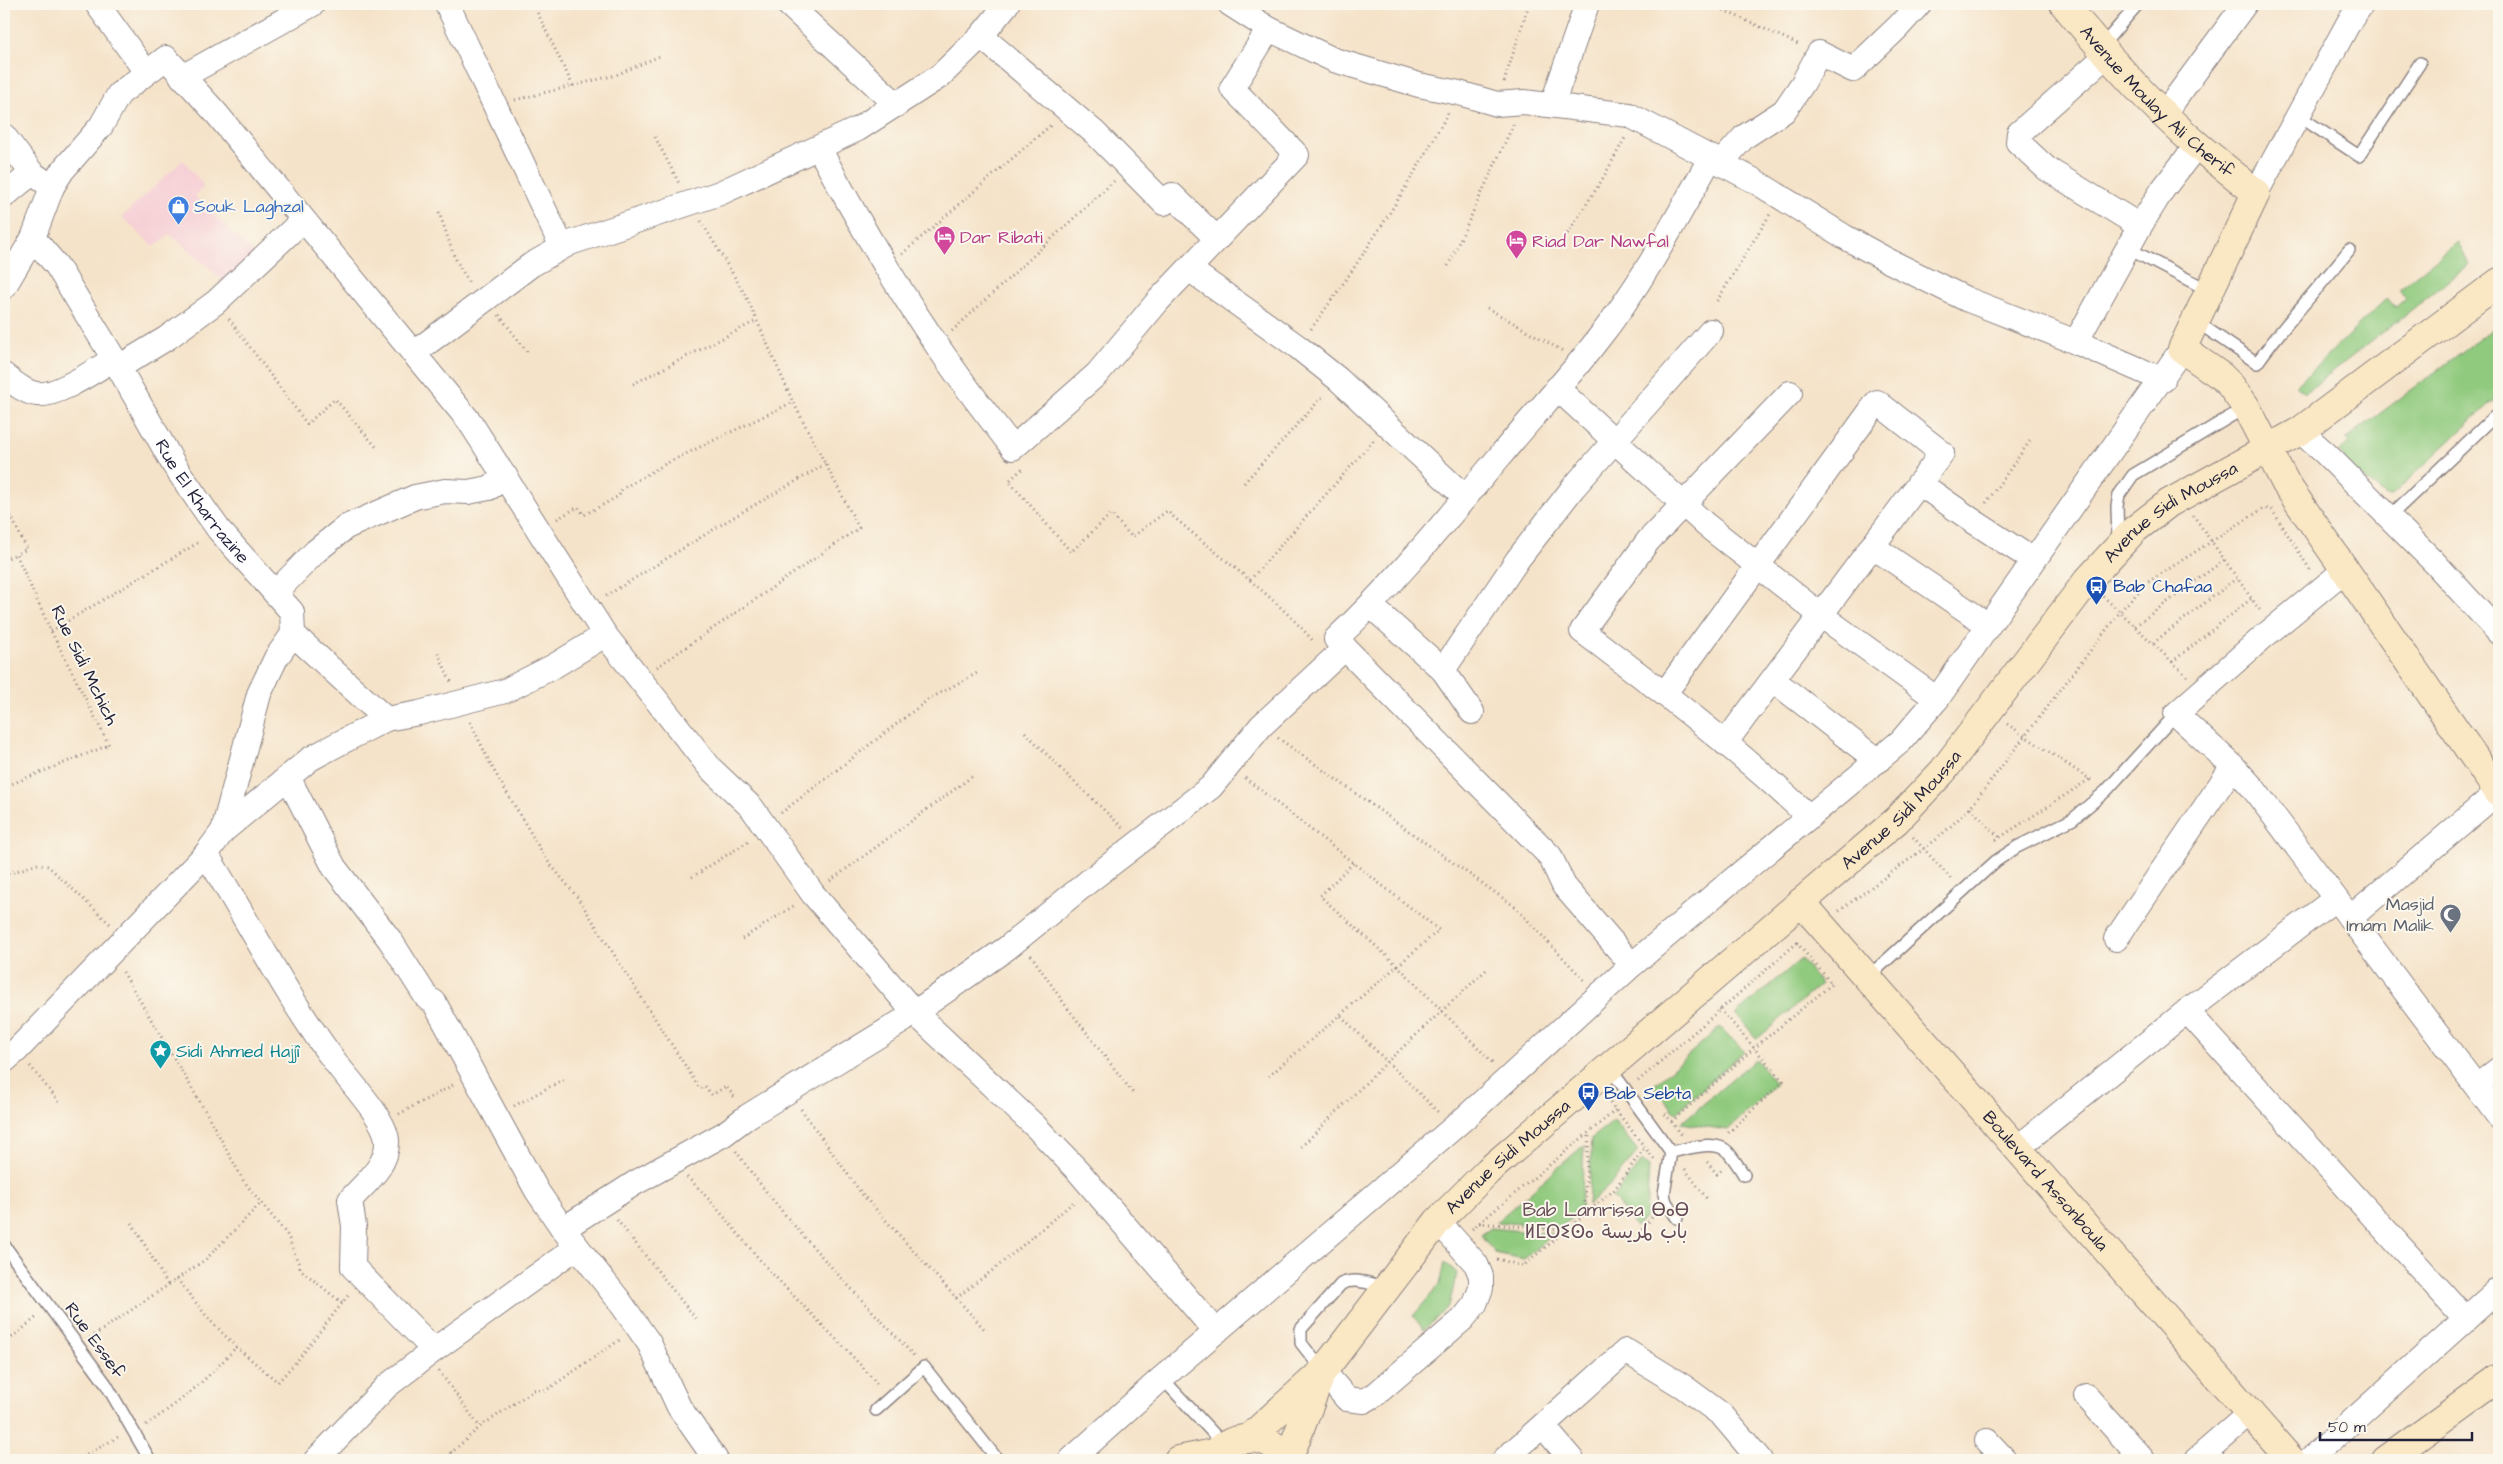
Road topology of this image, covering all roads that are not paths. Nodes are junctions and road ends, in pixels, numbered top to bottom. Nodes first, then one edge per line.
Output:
1 (97, 4) edge
2 (313, 4) edge
3 (447, 4) edge
4 (788, 4) edge
5 (1008, 4) edge
6 (1230, 4) edge
7 (1587, 4) edge
8 (1919, 4) edge
9 (2064, 4) edge
10 (2138, 4) edge
11 (2245, 4) edge
12 (2362, 4) edge
13 (1269, 30) junction
14 (981, 36) junction
15 (2103, 52) junction
16 (2420, 63) dead end
17 (146, 72) junction
18 (182, 77) junction
19 (897, 105) junction
20 (1552, 106) junction
21 (2164, 114) junction
22 (2299, 116) junction
23 (4, 136) edge
24 (2196, 145) junction
25 (819, 148) junction
26 (1716, 160) junction
27 (32, 173) junction
28 (52, 187) junction
29 (2256, 193) junction
30 (4, 196) edge
31 (303, 220) junction
32 (2140, 226) junction
33 (33, 238) junction
34 (1217, 239) junction
35 (562, 247) junction
36 (2127, 248) junction
37 (2349, 250) dead end
38 (1189, 269) junction
39 (2499, 282) edge
40 (4, 287) edge
41 (2210, 291) junction
42 (2197, 322) junction
43 (1711, 330) dead end
44 (2076, 342) junction
45 (2182, 349) junction
46 (414, 354) junction
47 (117, 363) junction
48 (4, 376) edge
49 (2163, 380) junction
50 (1557, 388) junction
51 (1790, 394) dead end
52 (2246, 407) junction
53 (2499, 415) edge
54 (2300, 431) junction
55 (1615, 440) junction
56 (2266, 448) junction
57 (506, 477) junction
58 (1919, 483) junction
59 (1466, 497) junction
60 (1683, 503) junction
61 (2388, 517) junction
62 (1872, 546) junction
63 (2118, 546) junction
64 (2033, 560) junction
65 (1757, 563) junction
66 (2346, 569) junction
67 (275, 593) junction
68 (1371, 606) junction
69 (1822, 616) junction
70 (1988, 625) junction
71 (2499, 633) edge
72 (293, 634) junction
73 (605, 635) junction
74 (1337, 654) junction
75 (1443, 670) junction
76 (1773, 680) junction
77 (1665, 693) junction
78 (1937, 699) junction
79 (1472, 712) dead end
80 (2176, 714) junction
81 (386, 719) junction
82 (1725, 743) junction
83 (1878, 761) junction
84 (2233, 766) junction
85 (288, 777) junction
86 (2499, 792) edge
87 (1809, 817) junction
88 (223, 831) junction
89 (206, 854) junction
90 (2335, 899) junction
91 (1801, 902) junction
92 (2350, 918) junction
93 (2116, 938) dead end
94 (1632, 965) junction
95 (1867, 978) junction
96 (2187, 1011) junction
97 (914, 1012) junction
98 (10, 1055) edge
99 (2499, 1069) edge
100 (1601, 1074) junction
101 (2477, 1086) junction
102 (2499, 1117) edge
103 (2016, 1149) junction
104 (1671, 1152) junction
105 (1744, 1175) dead end
106 (1677, 1218) dead end
107 (1438, 1221) junction
108 (570, 1238) junction
109 (4, 1245) edge
110 (1387, 1287) junction
111 (2499, 1289) edge
112 (2465, 1318) junction
113 (1216, 1332) junction
114 (430, 1352) junction
115 (1323, 1371) junction
116 (1162, 1378) junction
117 (2499, 1378) edge
118 (2086, 1396) dead end
119 (876, 1410) dead end
120 (2249, 1414) junction
121 (1543, 1426) junction
122 (1987, 1441) dead end
123 (1224, 1450) edge
124 (150, 1460) edge
125 (316, 1460) edge
126 (716, 1460) edge
127 (998, 1460) edge
128 (1071, 1460) edge
129 (1178, 1460) edge
130 (1288, 1460) edge
131 (1504, 1460) edge
132 (1572, 1460) edge
133 (1760, 1460) edge
134 (2005, 1460) edge
135 (2144, 1460) edge
136 (2196, 1460) edge
137 (2291, 1460) edge
138 (2309, 1460) edge
139 (2386, 1460) edge

1 - 17 street
2 - 18 street
3 - 35 street
4 - 19 street
5 - 14 street
6 - 13 street
7 - 20 street
8 - 26 street
9 - 15 street, Avenue Moulay Ali Cherif
10 - 15 lane
11 - 21 street
12 - 22 street
13 - 20 street
13 - 34 street
14 - 19 street
14 - 34 street
15 - 21 street, Avenue Moulay Ali Cherif
15 - 32 street
16 - 22 lane
17 - 18 street
17 - 28 street
18 - 31 street
19 - 25 street
20 - 26 street
21 - 24 street, Avenue Moulay Ali Cherif
22 - 29 street
23 - 27 street
24 - 29 street, Avenue Moulay Ali Cherif
24 - 32 street
25 - 35 street
25 - 38 street
26 - 44 street
26 - 50 street
27 - 28 street
27 - 30 street
28 - 33 street
29 - 41 street
31 - 46 street
31 - 47 street
32 - 36 street
33 - 40 street
33 - 47 street, Rue El Kharrazine
34 - 38 street
35 - 46 street
36 - 41 lane
36 - 44 street
37 - 42 lane
38 - 59 street
39 - 54 street, Avenue Sidi Moussa
41 - 42 street
42 - 45 street
43 - 55 street
44 - 49 street
45 - 49 street
45 - 52 street
46 - 57 street
47 - 48 street
47 - 67 street, Rue El Kharrazine
49 - 64 street
50 - 55 street
50 - 59 street
51 - 60 street
52 - 56 street
52 - 63 lane
53 - 61 lane
54 - 56 street, Avenue Sidi Moussa
54 - 61 street
55 - 60 street
55 - 75 street
56 - 63 street, Avenue Sidi Moussa
56 - 66 street
57 - 67 street
57 - 73 street
58 - 62 street
58 - 64 street
58 - 65 street
59 - 68 street
60 - 65 street
60 - 77 street
61 - 71 street
62 - 69 street
62 - 70 street
63 - 91 street, Avenue Sidi Moussa
64 - 70 street
65 - 69 street
65 - 77 street
66 - 80 street
66 - 86 street
67 - 72 street, Rue El Kharrazine
68 - 74 street
68 - 75 street
69 - 76 street
69 - 78 street
70 - 78 street
72 - 81 street
72 - 88 street
73 - 81 street
73 - 97 street
74 - 94 street
74 - 97 street
75 - 79 street
76 - 82 street
76 - 83 street
77 - 82 street
78 - 83 street
80 - 84 street
80 - 95 lane
81 - 85 street
82 - 87 street
83 - 87 street
84 - 90 street
84 - 93 street
85 - 88 street
85 - 108 street
86 - 92 street
87 - 94 street
88 - 89 street
89 - 98 street
89 - 114 street
90 - 92 street
90 - 96 street
91 - 95 street, Boulevard Assonboula
91 - 100 street, Avenue Sidi Moussa
92 - 101 street
94 - 113 street
95 - 103 street, Boulevard Assonboula
96 - 103 street
96 - 112 street
97 - 108 street
97 - 113 street
99 - 101 street
100 - 104 lane
100 - 107 street, Avenue Sidi Moussa
101 - 102 street
103 - 120 street, Boulevard Assonboula
104 - 105 lane
104 - 106 lane
107 - 110 street, Avenue Sidi Moussa
107 - 115 street
108 - 114 street
108 - 126 street
109 - 124 lane, Rue Essef
110 - 115 street, Avenue Sidi Moussa
110 - 115 lane
111 - 112 street
112 - 138 street
113 - 116 street
114 - 125 street
115 - 123 street, Avenue Sidi Moussa
115 - 130 street, Avenue Sidi Moussa
116 - 123 lane
116 - 128 street
117 - 139 street
118 - 135 street
119 - 127 lane
120 - 136 street
120 - 137 street, Boulevard Assonboula
121 - 131 street
121 - 132 street
121 - 133 street
122 - 134 street
123 - 129 street
123 - 130 street

